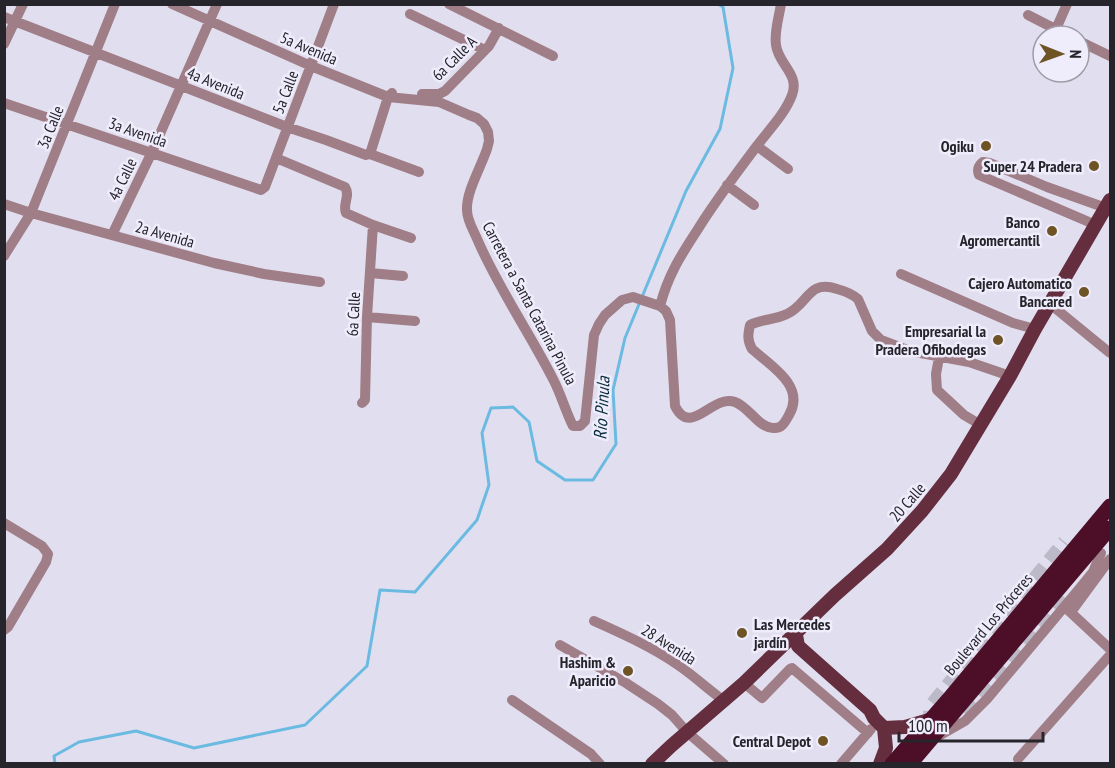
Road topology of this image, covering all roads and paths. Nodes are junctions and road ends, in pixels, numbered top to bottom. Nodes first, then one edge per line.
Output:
1 (22, 4) edge
2 (115, 4) edge
3 (172, 4) edge
4 (217, 4) edge
5 (334, 4) edge
6 (449, 4) edge
7 (781, 4) edge
8 (1067, 4) edge
9 (410, 14) dead end
10 (1028, 15) dead end
11 (10, 19) edge
12 (210, 21) junction
13 (1046, 24) edge
14 (1058, 24) edge
15 (499, 28) junction
16 (4, 44) edge
17 (1091, 47) edge
18 (485, 50) junction
19 (96, 52) junction
20 (553, 56) dead end
21 (1110, 56) edge
22 (311, 66) junction
23 (182, 86) junction
24 (388, 97) junction
25 (438, 102) joint
26 (4, 103) edge
27 (67, 124) junction
28 (287, 128) junction
29 (757, 146) junction
30 (152, 152) junction
31 (370, 154) junction
32 (276, 158) junction
33 (788, 169) dead end
34 (419, 172) dead end
35 (727, 185) junction
36 (262, 190) joint
37 (4, 204) edge
38 (1108, 204) edge
39 (754, 205) dead end
40 (31, 213) junction
41 (373, 225) junction
42 (1096, 225) junction
43 (112, 235) junction
44 (411, 238) dead end
45 (4, 256) edge
46 (370, 273) junction
47 (901, 274) dead end
48 (403, 276) dead end
49 (320, 282) dead end
50 (656, 304) junction
51 (1050, 304) junction
52 (367, 317) junction
53 (415, 321) dead end
54 (1035, 329) junction
55 (1110, 353) edge
56 (938, 363) dead end
57 (1010, 376) junction
58 (362, 403) dead end
59 (981, 424) junction
60 (1110, 506) edge
61 (4, 523) edge
62 (1105, 524) edge
63 (1065, 542) tunnel mouth
64 (1107, 551) edge
65 (1066, 605) junction
66 (594, 621) dead end
67 (4, 630) edge
68 (796, 634) junction
69 (560, 645) dead end
70 (782, 647) junction
71 (1110, 649) edge
72 (1110, 655) edge
73 (744, 683) junction
74 (512, 700) dead end
75 (723, 700) junction
76 (929, 720) junction
77 (878, 722) junction
78 (687, 732) junction
79 (868, 733) junction
80 (926, 744) junction
81 (1018, 759) dead end
82 (600, 764) edge
83 (652, 764) edge
84 (724, 764) edge
85 (842, 764) edge
86 (880, 764) edge
87 (892, 764) edge
88 (910, 764) edge

1 - 11 street
2 - 19 street, 3a Calle
3 - 12 street, 5a Avenida
4 - 12 street, 4a Calle
5 - 22 street, 5a Calle
6 - 15 street
7 - 29 street
8 - 14 street
9 - 18 street
10 - 13 street
11 - 16 street
11 - 19 street, 4a Avenida
12 - 22 street, 5a Avenida
12 - 23 street, 4a Calle
15 - 18 street, 6a Calle A
15 - 20 street
17 - 21 street
18 - 24 street, 6a Calle A
19 - 23 street, 4a Avenida
19 - 27 street, 3a Calle
22 - 24 street, 5a Avenida
22 - 28 street, 5a Calle
23 - 28 street, 4a Avenida
23 - 30 street, 4a Calle
24 - 25 street, 5a Avenida
24 - 31 street
25 - 50 street, Carretera a Santa Catarina Pinula
26 - 27 street, 3a Avenida
27 - 30 street, 3a Avenida
27 - 40 street, 3a Calle
28 - 31 street, 4a Avenida
28 - 32 street, 5a Calle
29 - 33 street
29 - 35 street
30 - 36 street, 3a Avenida
30 - 43 street, 4a Calle
31 - 34 street, 4a Avenida
32 - 36 street, 5a Calle
32 - 41 street
35 - 39 street
35 - 50 street
37 - 40 street, 2a Avenida
38 - 42 main road, 20 Calle
38 - 42 street
40 - 43 street, 2a Avenida
40 - 45 street, 3a Calle
41 - 44 street
41 - 46 street, 6a Calle
42 - 51 main road, 20 Calle
43 - 49 street, 2a Avenida
46 - 48 street
46 - 52 street, 6a Calle
47 - 54 street
50 - 57 street
51 - 54 main road, 20 Calle
51 - 55 street
52 - 53 street
52 - 58 street, 6a Calle
54 - 57 main road, 20 Calle
56 - 59 street
57 - 59 main road, 20 Calle
59 - 68 main road, 20 Calle
60 - 62 highway, Boulevard Los Próceres
61 - 67 street
62 - 63 highway
62 - 76 highway, Boulevard Los Próceres
62 - 80 highway, Boulevard Los Próceres
64 - 65 highway
65 - 71 street
65 - 80 street
66 - 75 street, 28 Avenida
68 - 70 main road, 20 Calle
68 - 77 main road
69 - 78 street
70 - 73 main road, 20 Calle
70 - 77 main road
72 - 81 street
73 - 75 main road, 20 Calle
73 - 79 street
74 - 82 street
75 - 78 main road, 20 Calle
76 - 77 main road
76 - 87 highway, Boulevard Los Próceres
77 - 79 street
77 - 86 main road
78 - 83 main road, 20 Calle
78 - 84 street
79 - 85 street
80 - 88 highway, Boulevard Los Próceres

